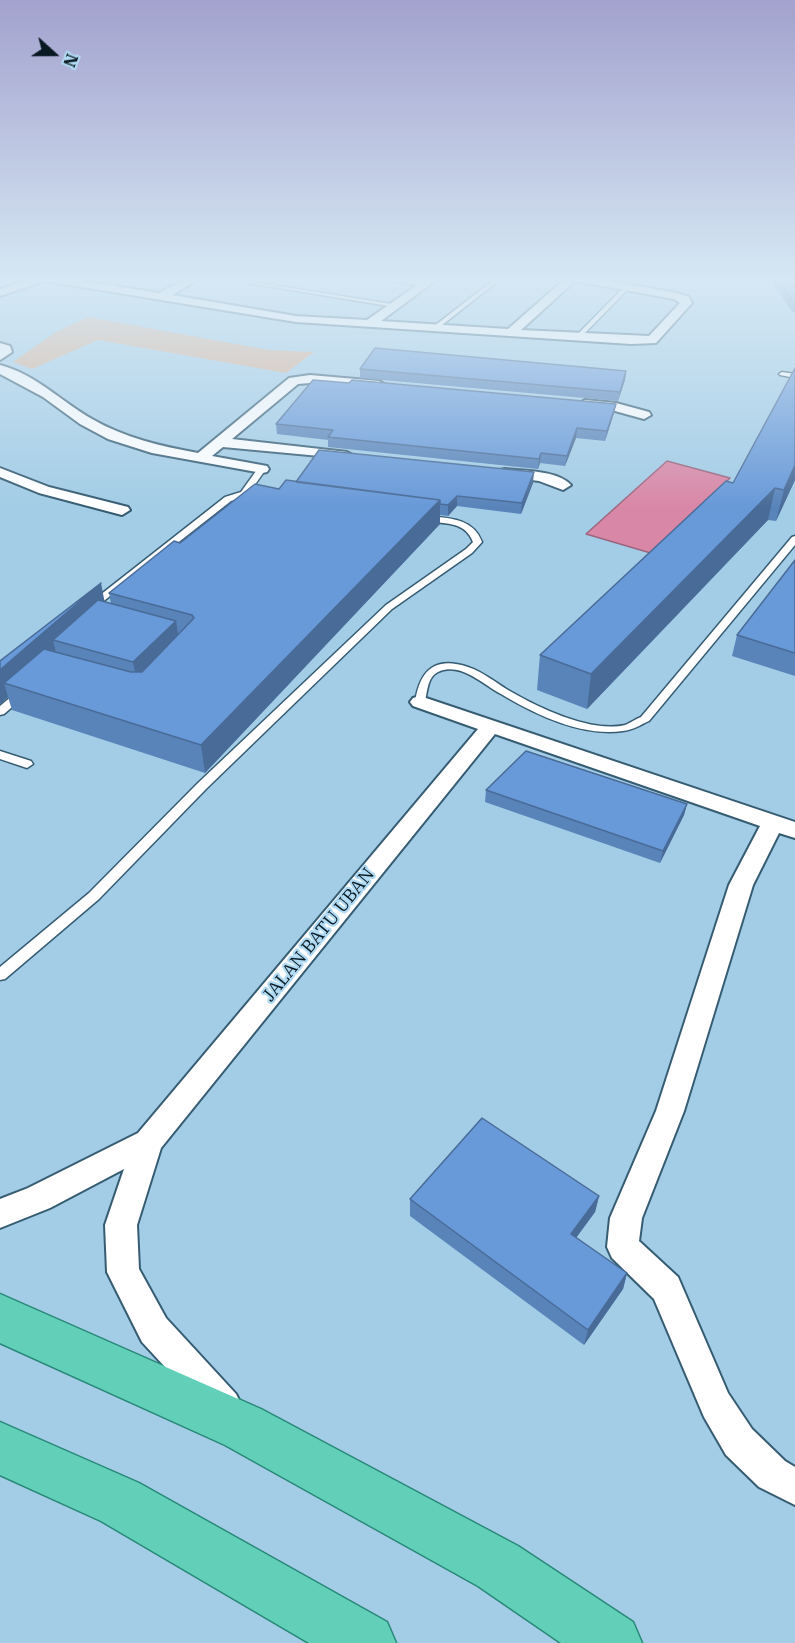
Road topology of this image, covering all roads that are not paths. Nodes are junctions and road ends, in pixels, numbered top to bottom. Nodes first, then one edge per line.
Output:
1 (0, 369) edge
2 (782, 374) dead end
3 (795, 376) edge
4 (392, 386) edge
5 (569, 403) edge
6 (644, 415) dead end
7 (220, 442) junction
8 (363, 457) edge
9 (199, 459) junction
10 (262, 469) joint
11 (0, 472) edge
12 (493, 472) edge
13 (563, 485) dead end
14 (244, 494) junction
15 (264, 498) edge
16 (122, 510) dead end
17 (237, 510) edge
18 (410, 517) edge
19 (795, 539) edge
20 (86, 611) edge
21 (33, 683) edge
22 (420, 702) joint
23 (0, 712) edge
24 (490, 727) junction
25 (0, 755) edge
26 (27, 764) dead end
27 (784, 826) edge
28 (0, 975) edge
29 (148, 1142) junction
30 (0, 1214) edge
31 (0, 1318) edge
32 (243, 1427) junction
33 (0, 1448) edge
34 (795, 1488) edge
35 (366, 1643) edge
36 (612, 1643) edge

1 - 9 street
2 - 3 lane
4 - 7 street
5 - 6 street
7 - 8 street
7 - 9 street
9 - 10 street
10 - 14 lane
11 - 16 street
12 - 13 street
14 - 15 lane
14 - 17 lane
14 - 20 lane
18 - 28 lane
19 - 22 lane
21 - 23 lane
22 - 24 street
24 - 27 street
24 - 29 street, JALAN BATU UBAN
25 - 26 lane
27 - 34 street
29 - 30 street, JALAN BATU UBAN
29 - 32 street, JALAN BATU UBAN
31 - 32 highway
32 - 36 highway
33 - 35 highway

